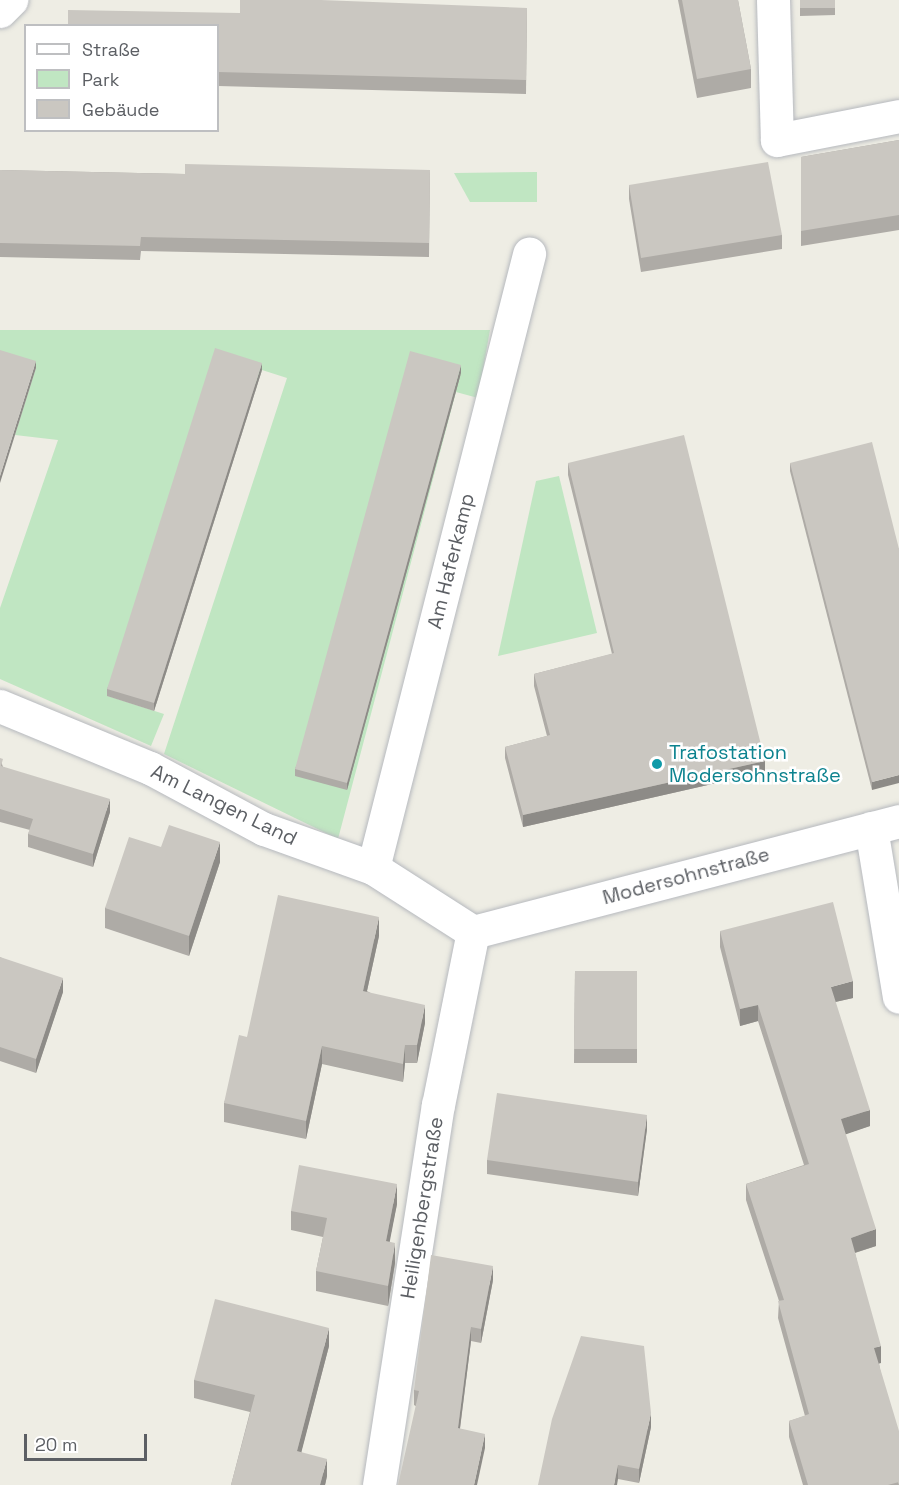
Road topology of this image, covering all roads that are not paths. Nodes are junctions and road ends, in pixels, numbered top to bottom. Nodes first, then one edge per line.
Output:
1 (10, 0) edge
2 (773, 0) edge
3 (0, 11) edge
4 (899, 116) edge
5 (529, 254) dead end
6 (0, 706) edge
7 (885, 825) edge
8 (373, 868) junction
9 (473, 932) junction
10 (899, 997) edge
11 (379, 1485) edge

1 - 3 street
2 - 4 street
5 - 8 street, Am Haferkamp
6 - 8 street, Am Langen Land
7 - 9 street, Modersohnstraße
7 - 10 street
8 - 9 street, Am Langen Land
9 - 11 street, Heiligenbergstraße

